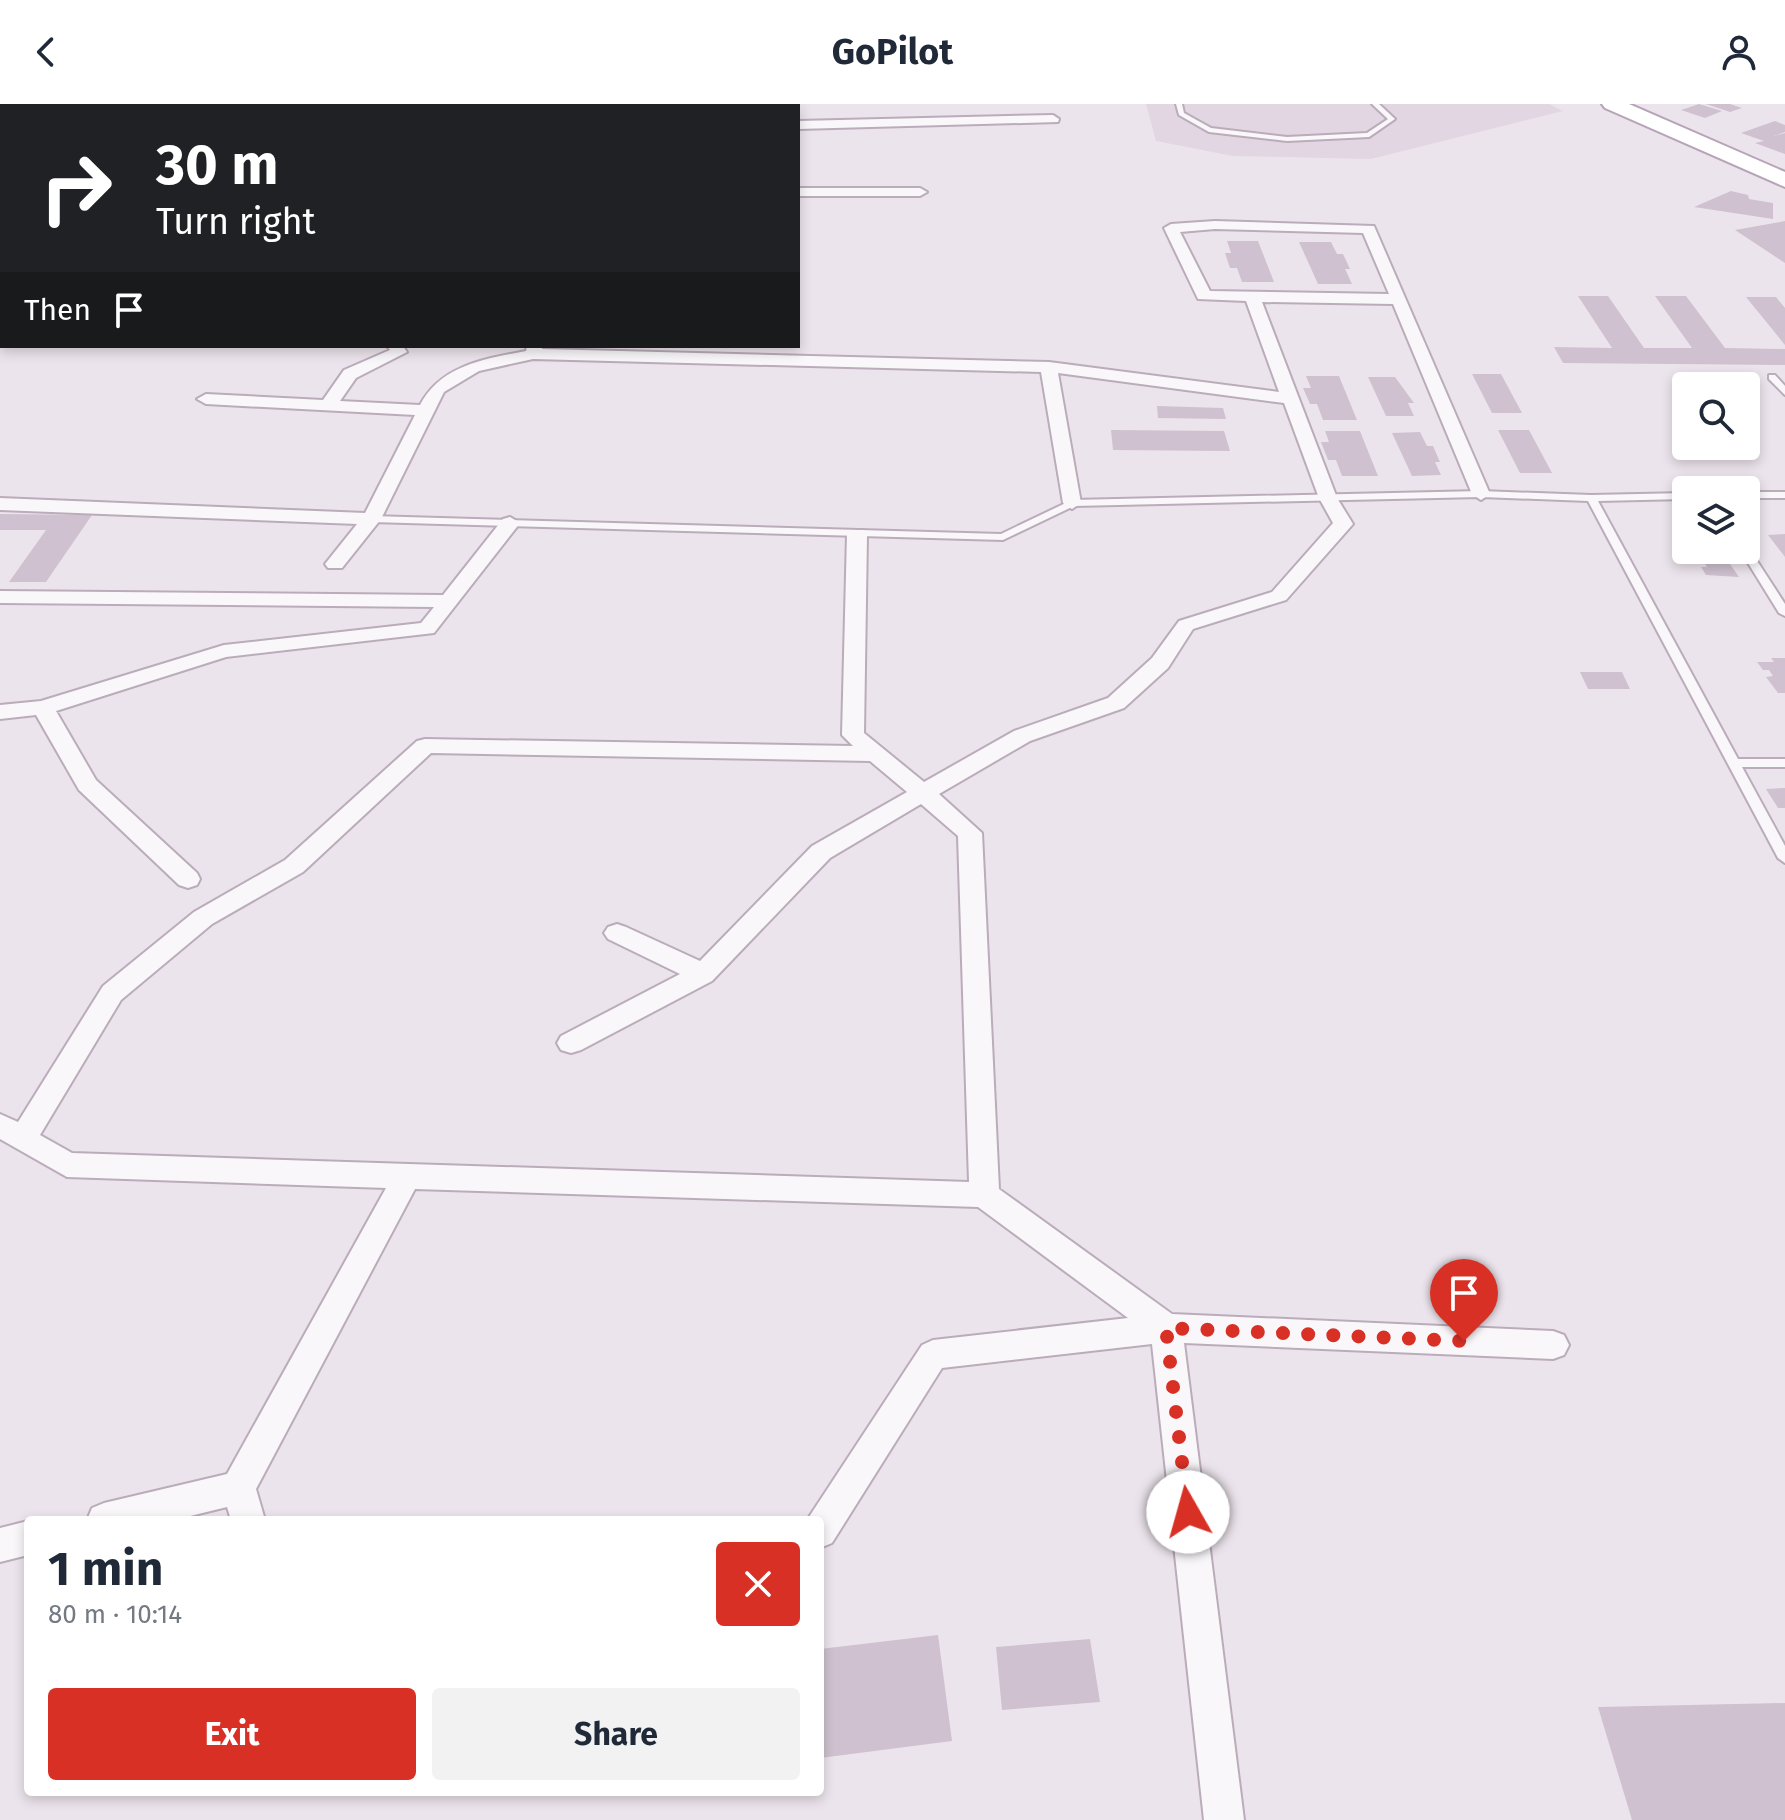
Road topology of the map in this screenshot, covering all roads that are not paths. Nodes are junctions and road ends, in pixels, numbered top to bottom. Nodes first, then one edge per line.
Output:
1 (1179, 104) edge
2 (1375, 104) edge
3 (1612, 104) edge
4 (1643, 104) edge
5 (1053, 119) dead end
6 (800, 125) edge
7 (1785, 166) edge
8 (1785, 180) edge
9 (800, 192) edge
10 (920, 192) dead end
11 (1252, 297) junction
12 (1399, 299) junction
13 (396, 348) edge
14 (534, 350) edge
15 (1049, 367) junction
16 (1772, 377) dead end
17 (1785, 392) edge
18 (206, 399) dead end
19 (1291, 399) junction
20 (328, 405) junction
21 (425, 410) junction
22 (1481, 494) junction
23 (1760, 495) edge
24 (1785, 495) edge
25 (1672, 496) edge
26 (1328, 498) junction
27 (1591, 498) junction
28 (1072, 503) junction
29 (0, 504) edge
30 (371, 519) junction
31 (510, 523) junction
32 (857, 534) junction
33 (335, 564) dead end
34 (1754, 564) edge
35 (0, 597) edge
36 (447, 601) junction
37 (1785, 613) edge
38 (43, 708) junction
39 (0, 712) edge
40 (875, 754) junction
41 (1733, 763) junction
42 (1785, 763) edge
43 (921, 793) junction
44 (1785, 858) edge
45 (188, 879) dead end
46 (617, 933) dead end
47 (703, 974) junction
48 (571, 1043) dead end
49 (11, 1132) edge
50 (407, 1176) junction
51 (984, 1195) junction
52 (1166, 1328) junction
53 (1553, 1345) dead end
54 (243, 1504) edge
55 (139, 1516) edge
56 (824, 1525) edge
57 (24, 1539) edge
58 (0, 1545) edge
59 (1219, 1820) edge

1 - 2 lane
3 - 8 main road
4 - 7 main road
5 - 6 street
9 - 10 street
11 - 12 street
11 - 12 street
11 - 19 street
12 - 22 street
13 - 20 street
14 - 15 street
14 - 21 street
15 - 19 street
15 - 28 street
16 - 17 lane
18 - 20 street
19 - 26 street
20 - 21 street
21 - 30 street
22 - 26 lane
22 - 27 lane
23 - 24 lane
25 - 27 lane
26 - 28 lane
26 - 43 street
27 - 41 lane
28 - 32 lane
29 - 30 street
30 - 31 lane
30 - 33 street
31 - 32 lane
31 - 36 street
32 - 40 street
34 - 37 lane
35 - 36 street
36 - 38 street
38 - 39 street
38 - 45 street
40 - 43 street
40 - 49 street
41 - 42 lane
41 - 44 lane
43 - 47 street
43 - 51 street
46 - 47 street
47 - 48 street
49 - 50 street
50 - 51 street
50 - 54 street
51 - 52 street
52 - 53 street
52 - 56 street
52 - 59 street
54 - 55 street
57 - 58 street

